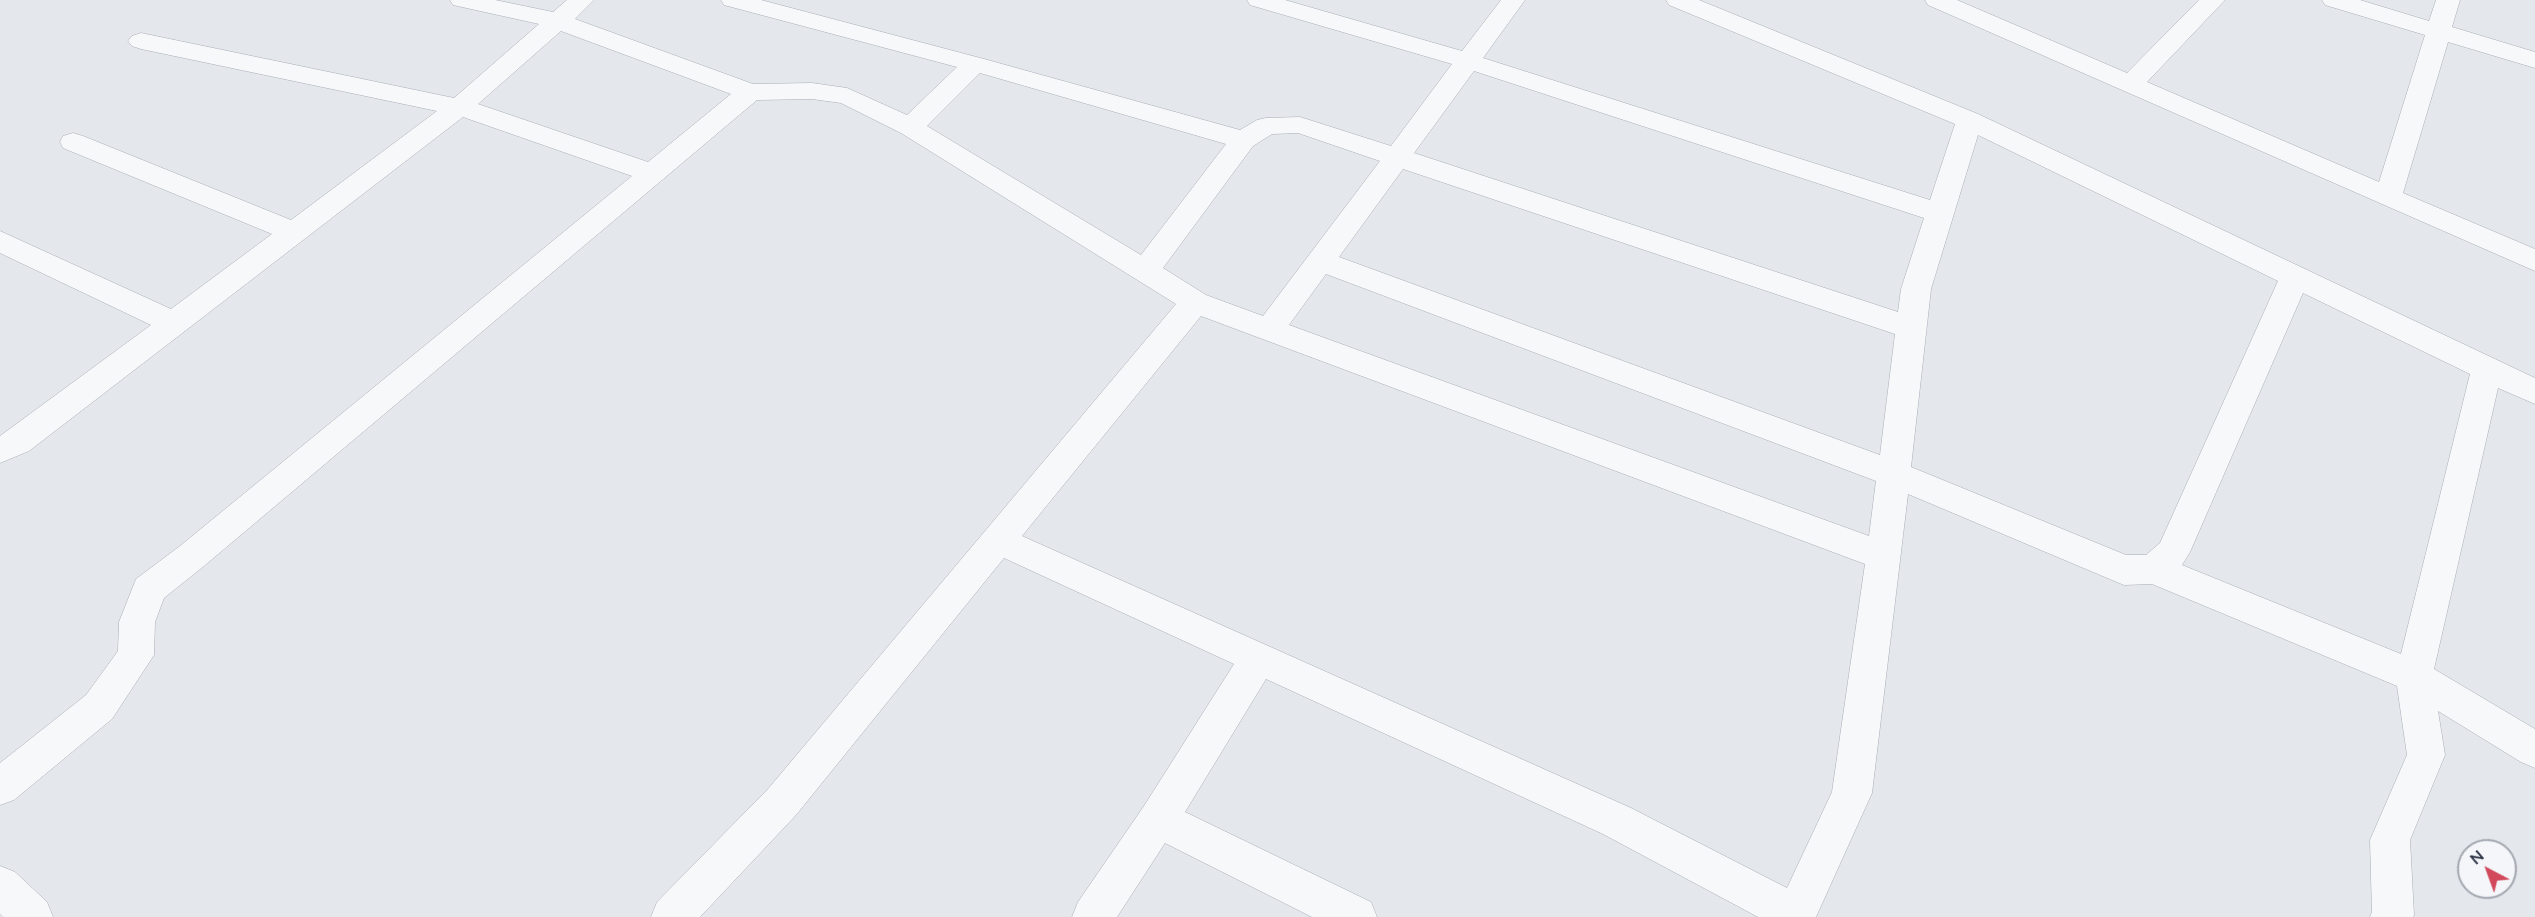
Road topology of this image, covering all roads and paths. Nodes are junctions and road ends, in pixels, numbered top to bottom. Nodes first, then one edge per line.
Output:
1 (462, 0) edge
2 (582, 0) edge
3 (733, 0) edge
4 (1260, 0) edge
5 (1513, 0) edge
6 (1678, 0) edge
7 (1937, 0) edge
8 (2213, 0) edge
9 (2334, 0) edge
10 (2448, 0) edge
11 (558, 21) junction
12 (2439, 30) junction
13 (141, 41) dead end
14 (2535, 60) edge
15 (1468, 61) junction
16 (975, 64) junction
17 (2131, 84) junction
18 (750, 92) junction
19 (459, 107) junction
20 (1969, 120) junction
21 (910, 127) junction
22 (1243, 140) junction
23 (73, 142) dead end
24 (1398, 156) junction
25 (652, 173) junction
26 (2388, 197) junction
27 (1940, 213) junction
28 (294, 232) junction
29 (0, 241) edge
30 (1320, 261) junction
31 (2535, 261) edge
32 (1145, 271) junction
33 (2295, 276) junction
34 (1196, 302) junction
35 (174, 323) junction
36 (1911, 328) junction
37 (1270, 329) junction
38 (2487, 367) junction
39 (2535, 392) edge
40 (0, 450) edge
41 (1894, 474) junction
42 (998, 540) junction
43 (1884, 556) junction
44 (2154, 569) junction
45 (1258, 659) junction
46 (2414, 676) junction
47 (2535, 750) edge
48 (0, 787) edge
49 (1158, 819) junction
50 (0, 886) edge
51 (1795, 916) edge
52 (32, 917) edge
53 (672, 917) edge
54 (1093, 917) edge
55 (1356, 917) edge
56 (2391, 917) edge

1 - 11 street
2 - 11 street
3 - 16 street
4 - 15 street
5 - 15 street
6 - 20 street
7 - 17 street
8 - 17 street
9 - 12 street
10 - 12 street
11 - 18 street
11 - 19 street
12 - 14 street
12 - 26 street
13 - 19 street
15 - 24 street
15 - 27 street
16 - 21 street
16 - 22 street
17 - 26 street
18 - 21 street
18 - 25 street
19 - 25 street
19 - 28 street
20 - 27 street
20 - 33 street
21 - 32 street
22 - 24 street
22 - 32 street
23 - 28 street
24 - 30 street
24 - 36 street
25 - 48 street
26 - 31 street
27 - 36 street
28 - 35 street
29 - 35 street
30 - 37 street
30 - 41 street
32 - 34 street
33 - 38 street
33 - 44 street
34 - 37 street
34 - 42 street
35 - 40 street
36 - 41 street
37 - 43 street
38 - 39 street
38 - 46 street
41 - 43 street
41 - 44 street
42 - 45 street
42 - 53 street
43 - 51 street
44 - 46 street
45 - 49 street
45 - 51 street
46 - 47 street
46 - 56 street
49 - 54 street
49 - 55 street
50 - 52 street

